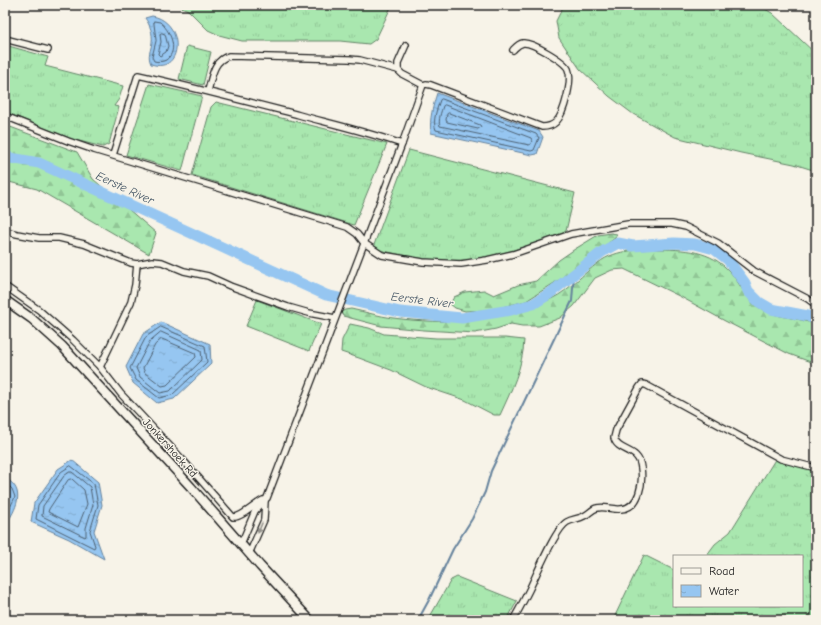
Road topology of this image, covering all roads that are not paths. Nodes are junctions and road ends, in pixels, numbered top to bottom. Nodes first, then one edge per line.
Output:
1 (5, 40) edge
2 (406, 45) dead end
3 (48, 50) dead end
4 (513, 50) dead end
5 (398, 70) junction
6 (423, 85) junction
7 (208, 91) junction
8 (5, 116) edge
9 (402, 144) junction
10 (113, 155) junction
11 (5, 231) edge
12 (364, 243) junction
13 (137, 264) junction
14 (5, 286) edge
15 (5, 300) edge
16 (816, 305) edge
17 (335, 318) junction
18 (100, 367) junction
19 (816, 468) edge
20 (266, 499) junction
21 (241, 544) junction
22 (249, 554) junction
23 (310, 620) edge
24 (514, 620) edge

1 - 3 street
2 - 5 street
4 - 6 street
5 - 6 street
5 - 7 street
6 - 9 street
7 - 9 street
7 - 10 street
8 - 10 street
9 - 12 street
10 - 12 street
11 - 13 street
12 - 16 street
12 - 17 street
13 - 17 street
13 - 18 street
14 - 18 street
15 - 21 street, Jonkershoek Rd
17 - 20 street
18 - 20 street
19 - 24 street
20 - 21 street
20 -> 22 street
21 - 22 street, Jonkershoek Rd
22 - 23 street, Jonkershoek Rd

